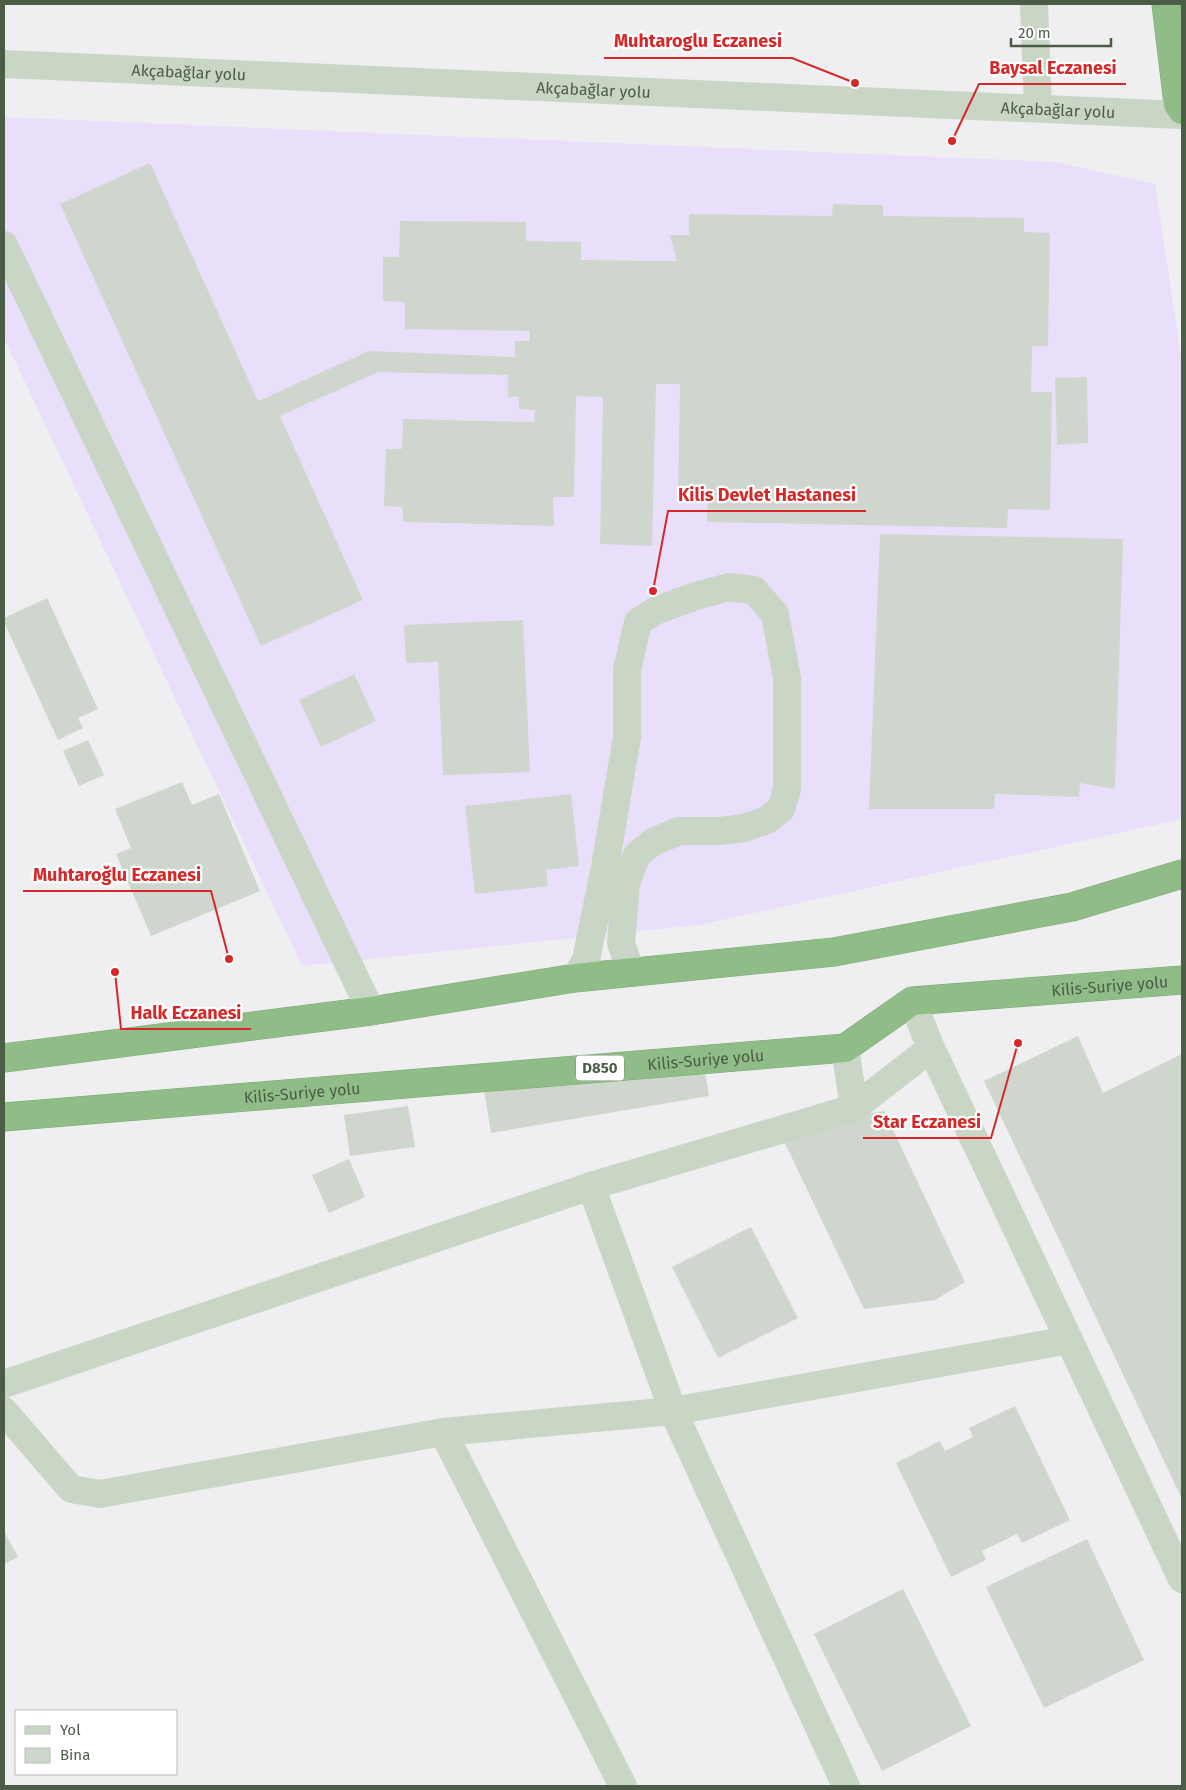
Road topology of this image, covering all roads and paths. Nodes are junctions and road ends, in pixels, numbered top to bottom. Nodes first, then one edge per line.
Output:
1 (1034, 4) edge
2 (1166, 4) edge
3 (4, 64) edge
4 (1038, 107) junction
5 (1182, 110) edge
6 (1182, 115) edge
7 (4, 245) edge
8 (1182, 874) edge
9 (631, 972) junction
10 (575, 978) junction
11 (1182, 980) edge
12 (912, 1000) junction
13 (372, 1011) junction
14 (845, 1048) junction
15 (931, 1048) junction
16 (4, 1058) edge
17 (854, 1108) junction
18 (4, 1117) edge
19 (592, 1186) junction
20 (1069, 1340) junction
21 (4, 1384) edge
22 (4, 1411) edge
23 (673, 1411) junction
24 (443, 1432) junction
25 (1182, 1579) edge
26 (623, 1786) edge
27 (846, 1786) edge

1 - 4 street
2 - 5 highway
3 - 4 street, Akçabağlar yolu
4 - 6 street, Akçabağlar yolu
7 - 13 street
8 - 9 highway
9 - 10 highway
9 - 10 street
10 - 13 highway
11 - 12 highway, Kilis-Suriye yolu
12 - 14 highway
12 - 15 street
13 - 16 highway
14 - 17 street
14 - 18 highway, Kilis-Suriye yolu / D850
15 - 17 street
15 - 20 street
17 - 19 street
19 - 21 street
19 - 23 street
20 - 23 street
20 - 25 street
22 - 24 street
23 - 24 street
23 - 27 street
24 - 26 street

